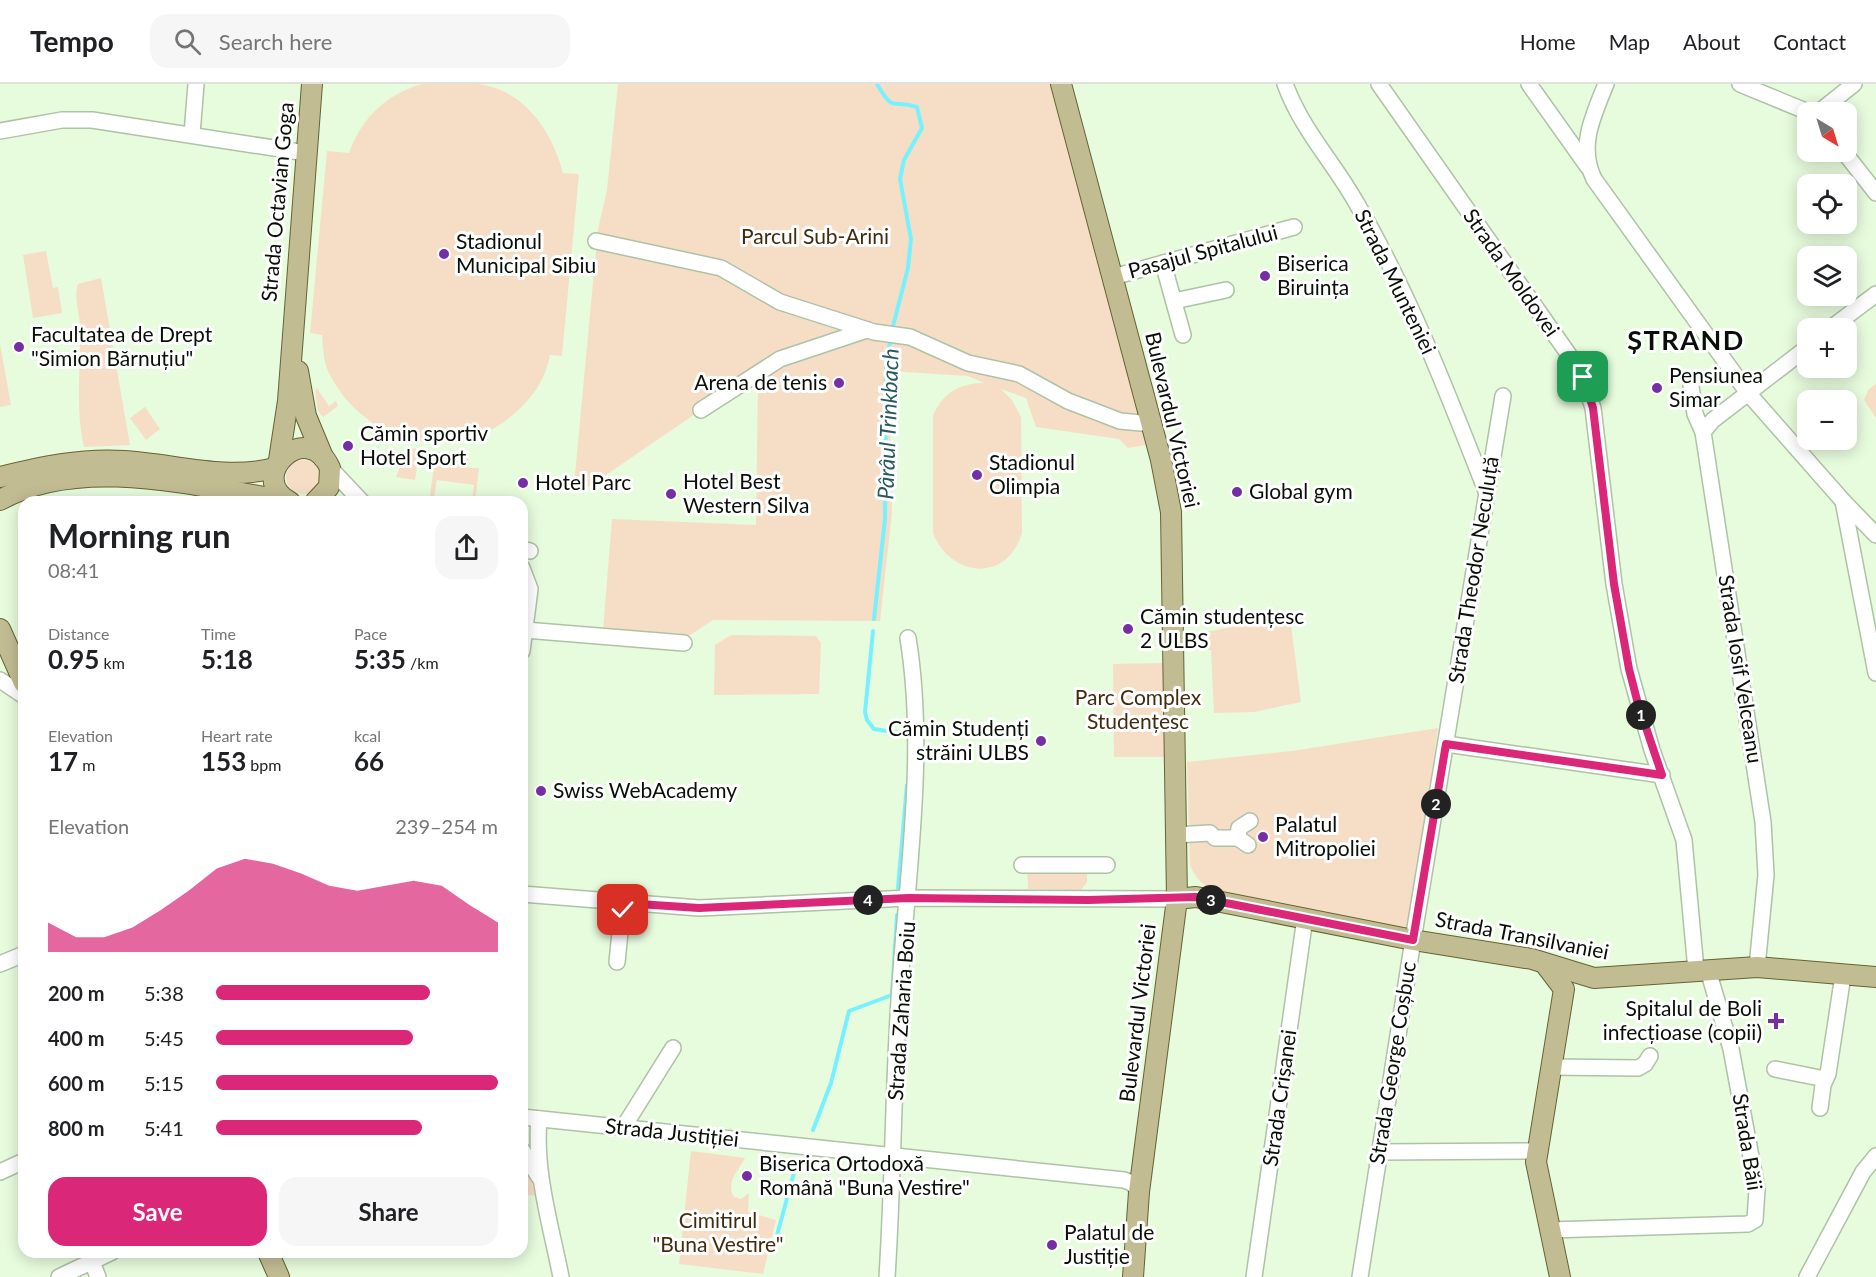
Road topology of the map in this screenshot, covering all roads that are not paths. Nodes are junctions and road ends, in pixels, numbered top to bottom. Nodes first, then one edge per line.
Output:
1 (196, 84) edge
2 (312, 84) edge
3 (1061, 84) edge
4 (1285, 84) edge
5 (1379, 84) edge
6 (1529, 84) edge
7 (1606, 84) edge
8 (1740, 84) edge
9 (1854, 84) edge
10 (1832, 102) edge
11 (1797, 107) edge
12 (0, 131) edge
13 (192, 134) junction
14 (306, 153) junction
15 (1852, 162) edge
16 (1590, 169) junction
17 (1876, 193) edge
18 (1294, 226) dead end
19 (596, 241) dead end
20 (1163, 263) junction
21 (1113, 276) junction
22 (1226, 290) dead end
23 (1876, 294) edge
24 (1174, 301) junction
25 (1845, 318) edge
26 (292, 325) junction
27 (871, 331) junction
28 (1183, 335) dead end
29 (1797, 355) edge
30 (1691, 386) dead end
31 (1748, 393) junction
32 (1503, 396) dead end
33 (701, 410) dead end
34 (1141, 423) dead end
35 (1703, 432) junction
36 (326, 463) junction
37 (277, 464) junction
38 (0, 477) edge
39 (1486, 491) junction
40 (250, 496) edge
41 (283, 496) edge
42 (321, 496) edge
43 (355, 496) edge
44 (0, 500) edge
45 (1843, 501) junction
46 (1874, 529) edge
47 (1853, 545) junction
48 (528, 584) edge
49 (528, 605) edge
50 (528, 630) edge
51 (1, 633) edge
52 (908, 638) dead end
53 (684, 643) dead end
54 (18, 670) edge
55 (1876, 673) edge
56 (0, 680) edge
57 (18, 692) edge
58 (1446, 744) junction
59 (1662, 775) junction
60 (1244, 833) dead end
61 (1175, 835) junction
62 (1022, 865) dead end
63 (1107, 865) dead end
64 (528, 895) edge
65 (908, 898) junction
66 (1177, 898) junction
67 (623, 903) junction
68 (1305, 918) junction
69 (1413, 940) junction
70 (18, 956) edge
71 (617, 962) dead end
72 (1543, 963) junction
73 (0, 964) edge
74 (1757, 967) junction
75 (1702, 970) junction
76 (1864, 978) edge
77 (1603, 979) junction
78 (1564, 998) junction
79 (673, 1048) dead end
80 (1650, 1056) dead end
81 (1550, 1067) junction
82 (1775, 1069) dead end
83 (1825, 1079) junction
84 (1820, 1108) dead end
85 (528, 1118) edge
86 (539, 1119) junction
87 (623, 1128) junction
88 (1536, 1151) junction
89 (1380, 1152) junction
90 (894, 1156) junction
91 (1876, 1156) edge
92 (528, 1160) edge
93 (18, 1164) edge
94 (0, 1172) edge
95 (543, 1185) junction
96 (1139, 1192) junction
97 (1550, 1230) junction
98 (100, 1258) edge
99 (271, 1258) edge
100 (92, 1262) junction
101 (59, 1277) edge
102 (98, 1277) edge
103 (279, 1277) edge
104 (561, 1277) edge
105 (887, 1277) edge
106 (1133, 1277) edge
107 (1254, 1277) edge
108 (1360, 1277) edge
109 (1560, 1277) edge
110 (1807, 1277) edge

1 - 13 street
2 - 14 main road, Strada Octavian Goga
3 - 21 main road, Bulevardul Victoriei
4 - 39 street, Strada Munteniei
5 - 59 street, Strada Moldovei
6 - 16 street
7 - 16 street
8 - 11 street
9 - 10 street
12 - 13 street
13 - 14 street
14 - 26 main road, Strada Octavian Goga
15 - 17 street
16 - 31 street
18 - 20 street, Pasajul Spitalului
19 - 27 street
20 - 21 street, Pasajul Spitalului
20 - 24 street
21 - 61 main road, Bulevardul Victoriei
22 - 24 street
23 - 25 street
24 - 28 street
26 - 36 main road, Strada Octavian Goga
26 - 37 main road, Strada Octavian Goga
27 - 33 street
27 - 34 street
29 - 31 street
30 - 35 street, Strada Iosif Velceanu
31 - 35 street
31 - 45 street
32 - 39 street, Strada Theodor Neculuță
35 - 74 street, Strada Iosif Velceanu
36 - 37 main road
36 - 42 main road
36 - 43 street
37 - 38 main road
37 - 41 main road
39 - 58 street, Strada Theodor Neculuță
40 - 44 main road
45 - 46 street
45 - 47 street
46 - 47 street
47 - 55 street
48 - 49 street
50 - 53 street
51 - 54 main road
52 - 65 street, Strada Zaharia Boiu
56 - 57 street
58 - 59 street
58 - 69 street, Strada George Coșbuc
59 - 75 street, Strada Moldovei
60 - 61 street
61 - 66 main road, Bulevardul Victoriei
62 - 63 street
64 - 67 street
65 - 66 street
65 - 67 street
65 - 90 street, Strada Zaharia Boiu
66 - 68 main road, Strada Transilvaniei
66 - 96 main road, Bulevardul Victoriei
67 - 71 street
68 - 69 main road, Strada Transilvaniei
68 - 107 street, Strada Crișanei
69 - 72 main road, Strada Transilvaniei
69 - 89 street, Strada George Coșbuc
70 - 73 street
72 - 77 main road, Strada Transilvaniei
72 - 78 main road
74 - 75 main road, Strada Transilvaniei
74 - 76 main road, Strada Transilvaniei
75 - 77 main road, Strada Transilvaniei
75 - 97 street, Strada Băii
76 - 83 street
77 - 78 main road
78 - 81 main road
79 - 87 street
80 - 81 street
81 - 88 main road
82 - 83 street
83 - 84 street
85 - 86 street, Strada Justiției
86 - 87 street, Strada Justiției
86 - 95 street
87 - 90 street, Strada Justiției
88 - 89 street
88 - 97 main road
89 - 108 street, Strada George Coșbuc
90 - 96 street, Strada Justiției
90 - 105 street, Strada Zaharia Boiu
91 - 110 street
92 - 95 street
93 - 94 street
95 - 104 street
96 - 106 main road, Bulevardul Victoriei
97 - 109 main road
98 - 100 street
99 - 103 main road
100 - 101 street
100 - 102 street

